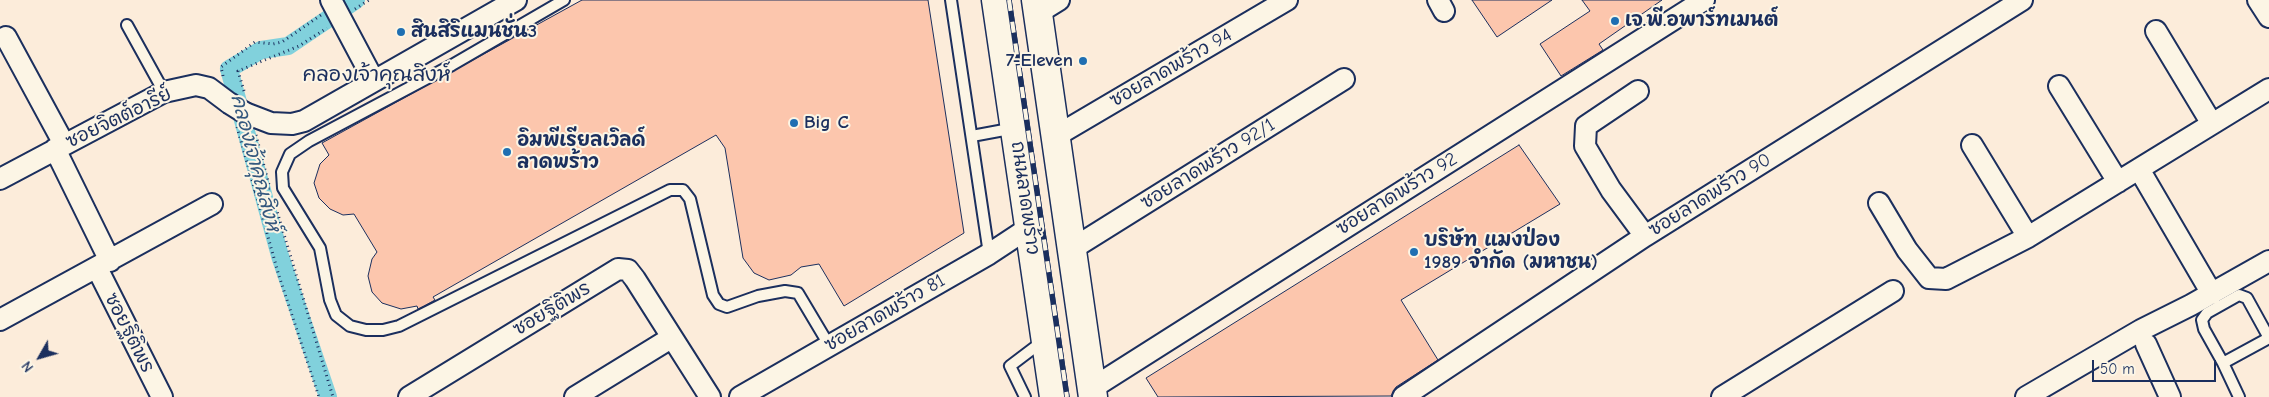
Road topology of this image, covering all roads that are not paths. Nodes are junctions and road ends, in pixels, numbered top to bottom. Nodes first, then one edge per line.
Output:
1 (516, 0) edge
2 (564, 0) edge
3 (951, 0) edge
4 (996, 0) edge
5 (1287, 0) edge
6 (1704, 0) edge
7 (2022, 0) edge
8 (2258, 0) edge
9 (1045, 4) edge
10 (335, 8) edge
11 (2269, 17) edge
12 (127, 25) dead end
13 (2156, 31) dead end
14 (6, 37) dead end
15 (1344, 79) dead end
16 (374, 80) junction
17 (2059, 86) dead end
18 (2269, 89) edge
19 (1638, 91) dead end
20 (164, 92) junction
21 (304, 121) junction
22 (2212, 124) junction
23 (1015, 128) junction
24 (972, 136) junction
25 (1056, 136) junction
26 (309, 141) junction
27 (1972, 145) dead end
28 (60, 146) junction
29 (2139, 169) junction
30 (0, 180) edge
31 (2118, 182) junction
32 (1879, 203) dead end
33 (212, 204) dead end
34 (1030, 228) junction
35 (1645, 236) junction
36 (2028, 237) junction
37 (1072, 249) junction
38 (989, 254) junction
39 (2269, 260) edge
40 (103, 265) junction
41 (1893, 291) dead end
42 (2212, 294) junction
43 (0, 320) edge
44 (670, 338) junction
45 (2269, 338) edge
46 (1045, 339) junction
47 (2146, 344) dead end
48 (829, 345) junction
49 (2223, 363) junction
50 (1092, 393) edge
51 (1021, 395) edge
52 (162, 397) edge
53 (409, 397) edge
54 (575, 397) edge
55 (710, 397) edge
56 (740, 397) edge
57 (1054, 397) edge
58 (1404, 397) edge
59 (1722, 397) edge
60 (2026, 397) edge
61 (2170, 397) edge
62 (2239, 397) edge

1 - 16 street, ซอยจิตต์อารีย์
2 - 26 lane
3 - 24 lane
4 - 23 main road, ถนนลาดพร้าว
5 - 25 street, ซอยลาดพร้าว 94
6 - 50 street, ซอยลาดพร้าว 92
7 - 35 street, ซอยลาดพร้าว 90
8 - 11 street
9 - 25 main road
10 - 16 street
12 - 20 lane
13 - 22 street
14 - 28 street, ซอยฐิติพร
15 - 37 street, ซอยลาดพร้าว 92/1
16 - 21 street, ซอยจิตต์อารีย์
17 - 31 street
18 - 22 street
19 - 35 street
20 - 21 street, ซอยจิตต์อารีย์
20 - 28 street, ซอยจิตต์อารีย์
21 - 26 lane
22 - 29 street
23 - 24 lane
23 - 34 main road, ถนนลาดพร้าว
24 - 38 lane
25 - 37 main road
26 - 48 lane
27 - 36 street
28 - 30 street, ซอยจิตต์อารีย์
28 - 40 street, ซอยฐิติพร
29 - 31 street
29 - 42 street
31 - 36 street
32 - 36 street
33 - 40 street
34 - 38 street, ซอยลาดพร้าว 81
34 - 46 main road, ถนนลาดพร้าว
35 - 58 street, ซอยลาดพร้าว 90
37 - 50 main road
38 - 48 street, ซอยลาดพร้าว 81
39 - 42 street
40 - 43 street
40 - 52 street, ซอยฐิติพร
41 - 59 street
42 - 60 street
44 - 53 street, ซอยฐิติพร
44 - 54 street
44 - 55 street, ซอยฐิติพร
45 - 49 lane
45 - 49 lane
46 - 51 lane
46 - 57 main road, ถนนลาดพร้าว
47 - 61 street
48 - 56 street, ซอยลาดพร้าว 81
49 - 62 lane

